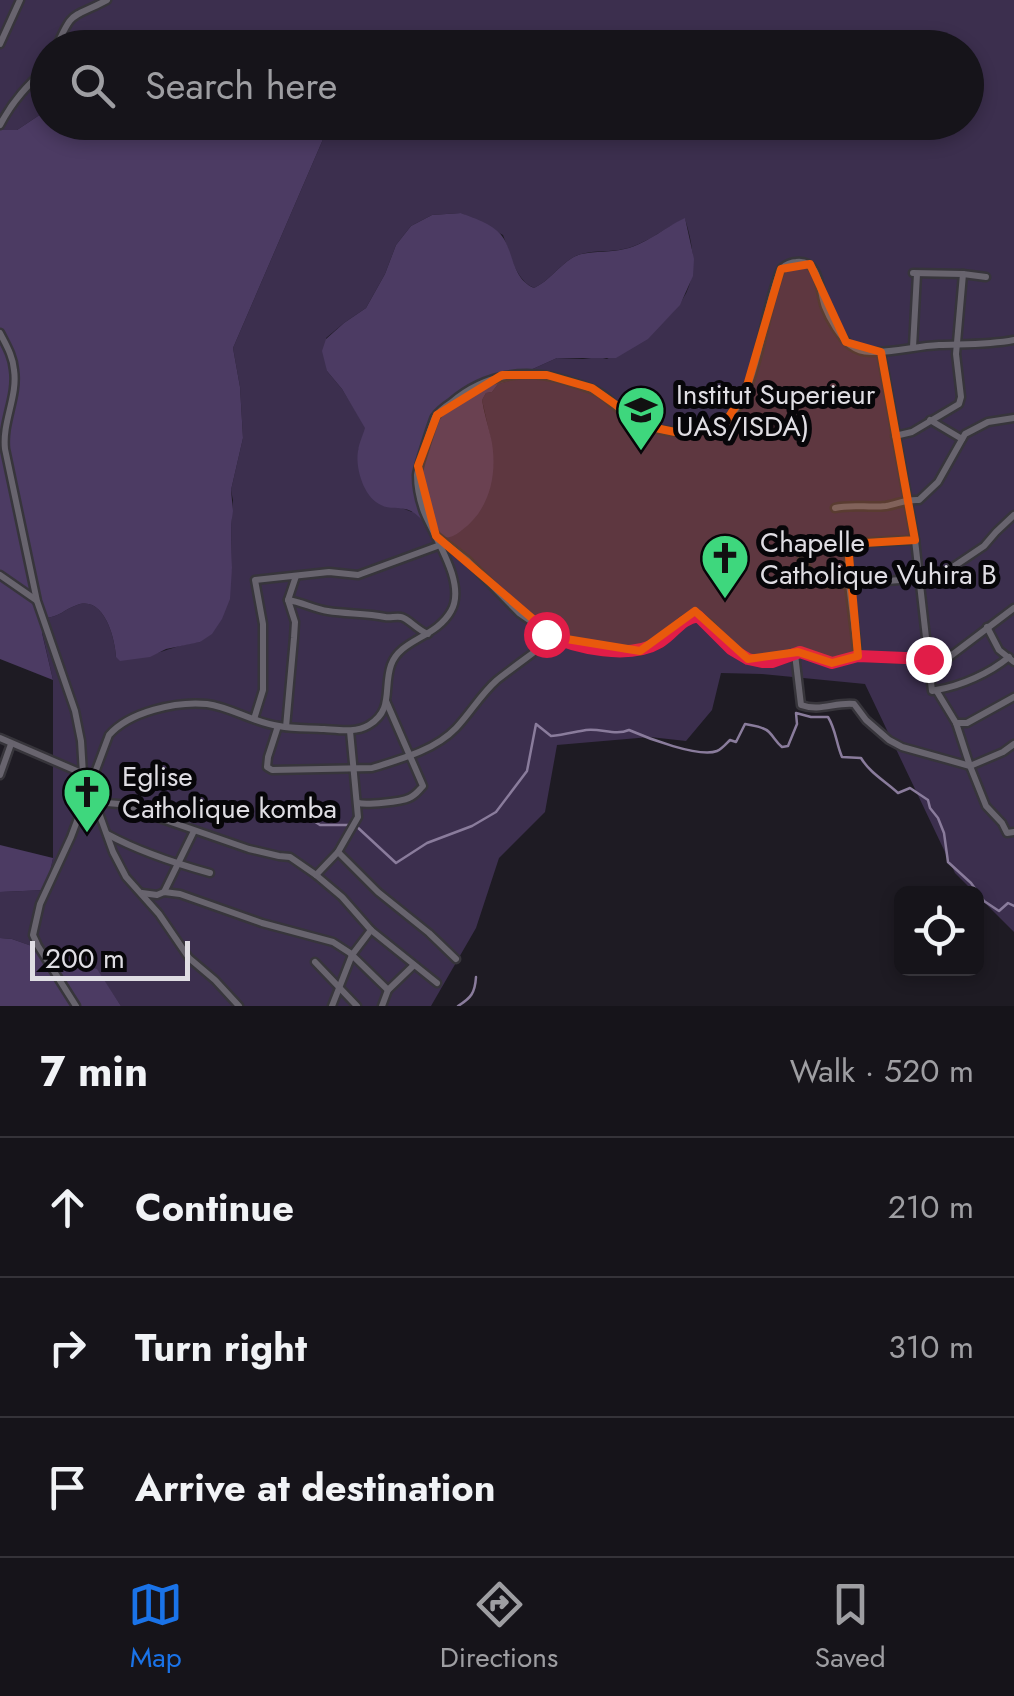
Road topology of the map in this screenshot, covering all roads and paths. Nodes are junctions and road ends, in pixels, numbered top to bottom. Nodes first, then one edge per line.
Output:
1 (20, 0) edge
2 (107, 0) edge
3 (63, 30) edge
4 (0, 44) edge
5 (30, 81) edge
6 (0, 126) edge
7 (962, 274) junction
8 (986, 278) dead end
9 (0, 333) edge
10 (1014, 340) edge
11 (957, 345) junction
12 (913, 347) junction
13 (881, 352) junction
14 (1014, 418) edge
15 (930, 420) junction
16 (895, 436) junction
17 (962, 439) junction
18 (906, 499) junction
19 (835, 508) dead end
20 (1014, 515) edge
21 (436, 536) junction
22 (828, 540) dead end
23 (915, 540) junction
24 (848, 542) junction
25 (440, 545) junction
26 (802, 560) dead end
27 (0, 575) edge
28 (296, 576) junction
29 (920, 578) junction
30 (849, 584) junction
31 (288, 600) junction
32 (37, 601) junction
33 (1014, 608) edge
34 (987, 627) junction
35 (429, 635) junction
36 (554, 637) junction
37 (795, 654) junction
38 (858, 656) junction
39 (928, 659) junction
40 (1011, 660) edge
41 (936, 690) junction
42 (1014, 697) edge
43 (385, 700) junction
44 (254, 719) junction
45 (956, 723) junction
46 (282, 726) junction
47 (350, 730) junction
48 (0, 738) edge
49 (11, 744) junction
50 (1014, 744) edge
51 (408, 756) junction
52 (970, 766) junction
53 (353, 767) junction
54 (97, 769) junction
55 (82, 774) junction
56 (0, 775) edge
57 (88, 793) junction
58 (95, 802) junction
59 (358, 803) junction
60 (194, 831) junction
61 (1014, 832) edge
62 (106, 833) junction
63 (338, 852) junction
64 (176, 864) junction
65 (210, 873) dead end
66 (316, 874) junction
67 (164, 892) junction
68 (142, 893) junction
69 (371, 930) junction
70 (352, 954) junction
71 (456, 959) dead end
72 (315, 962) dead end
73 (414, 964) junction
74 (437, 983) dead end
75 (341, 988) junction
76 (388, 990) junction
77 (76, 1006) edge
78 (239, 1006) edge
79 (332, 1006) edge
80 (357, 1006) edge
81 (382, 1006) edge

1 - 4 street
2 - 3 street
5 - 6 street
7 - 8 street
7 - 11 street
7 - 12 street
9 - 32 street
10 - 11 street
11 - 12 street
11 - 15 street
12 - 13 street
13 - 16 street
13 - 21 street
14 - 17 street
15 - 16 street
15 - 17 street
16 - 18 street
17 - 18 street
18 - 19 street
18 - 23 street
20 - 29 street
21 - 25 street
21 - 36 street
22 - 24 street
23 - 24 street
23 - 29 street
24 - 30 street
25 - 28 street
25 - 35 street
26 - 30 street
27 - 32 street
28 - 31 street
28 - 44 street
29 - 30 street
29 - 39 street
30 - 38 street
31 - 35 street
31 - 46 street
32 - 55 street
33 - 34 street
34 - 39 street
34 - 40 street
35 - 43 street
36 - 37 street
36 - 51 street
37 - 38 street
37 - 52 street
38 - 39 street
39 - 41 street
40 - 41 street
41 - 45 street
42 - 45 street
43 - 47 street
43 - 51 street
44 - 46 street
44 - 54 street
45 - 52 street
46 - 47 street
46 - 53 street
47 - 53 street
48 - 49 street
49 - 55 street
49 - 56 street
50 - 52 street
51 - 53 street
51 - 59 street
52 - 61 street
53 - 59 street
54 - 55 street
54 - 57 street
55 - 57 street
57 - 58 street
57 - 77 street
58 - 60 street
58 - 62 street
59 - 63 street
60 - 64 street
60 - 66 street
62 - 64 street
62 - 68 street
63 - 66 street
63 - 71 street
64 - 65 street
64 - 67 street
66 - 69 street
67 - 68 street
67 - 70 street
68 - 78 street
69 - 70 street
69 - 73 street
70 - 75 street
70 - 76 street
72 - 75 street
73 - 74 street
73 - 76 street
75 - 79 street
75 - 80 street
76 - 81 street

